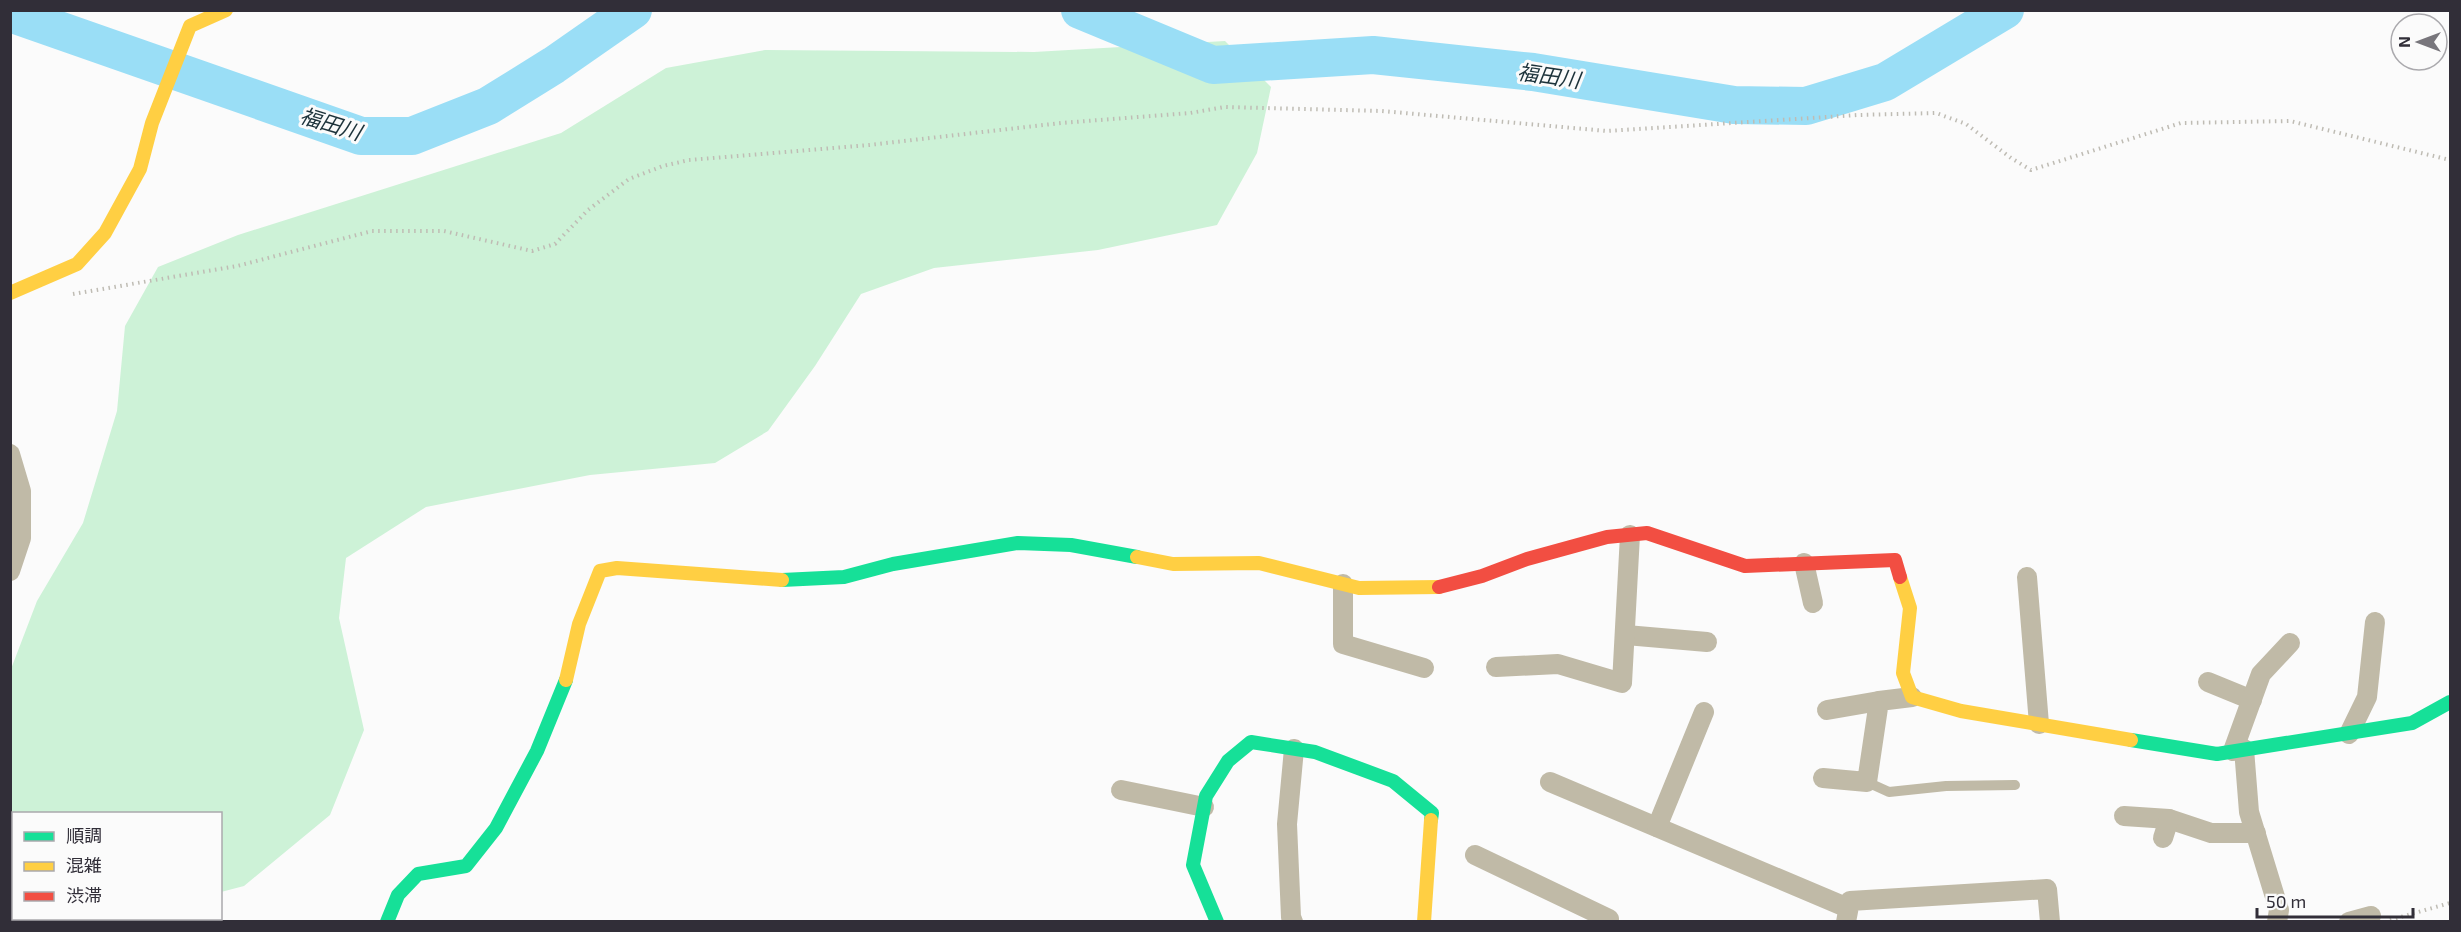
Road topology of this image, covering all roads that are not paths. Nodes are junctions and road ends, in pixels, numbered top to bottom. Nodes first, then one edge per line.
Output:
1 (226, 10) edge
2 (10, 293) edge
3 (10, 454) edge
4 (1629, 535) junction
5 (1804, 563) junction
6 (10, 571) edge
7 (2027, 577) dead end
8 (1343, 584) junction
9 (1813, 603) dead end
10 (2375, 622) dead end
11 (1626, 635) junction
12 (1707, 642) dead end
13 (2290, 643) dead end
14 (1496, 667) dead end
15 (1424, 668) dead end
16 (2208, 682) dead end
17 (1912, 697) junction
18 (2252, 700) junction
19 (1879, 701) junction
20 (2451, 702) edge
21 (1827, 710) dead end
22 (1704, 712) dead end
23 (2039, 724) junction
24 (2349, 734) junction
25 (1294, 749) junction
26 (2239, 750) junction
27 (1823, 778) dead end
28 (1550, 782) dead end
29 (1867, 782) junction
30 (2015, 786) dead end
31 (1121, 790) dead end
32 (1204, 807) junction
33 (2124, 816) dead end
34 (1657, 827) junction
35 (2256, 833) junction
36 (1475, 855) dead end
37 (1847, 915) edge
38 (2377, 919) edge
39 (387, 921) edge
40 (1217, 921) edge
41 (1293, 921) edge
42 (1424, 921) edge
43 (1608, 921) edge
44 (2050, 921) edge
45 (2277, 921) edge
46 (2349, 921) edge

1 - 2 street
3 - 6 street
4 - 5 street
4 - 8 street
4 - 11 street
5 - 9 street
5 - 17 street
7 - 23 street
8 - 15 street
8 - 39 street
10 - 24 street
11 - 12 street
11 - 14 street
13 - 18 street
16 - 18 street
17 - 19 street
17 - 23 street
18 - 26 street
19 - 21 street
19 - 29 street
20 - 24 street
22 - 34 street
23 - 26 street
24 - 26 street
25 - 32 street
25 - 41 street
25 - 42 street
26 - 35 street
27 - 29 street
28 - 34 street
29 - 30 lane
31 - 32 street
32 - 40 street
33 - 35 street
34 - 37 street
35 - 45 street
36 - 43 street
37 - 44 street
38 - 46 street

